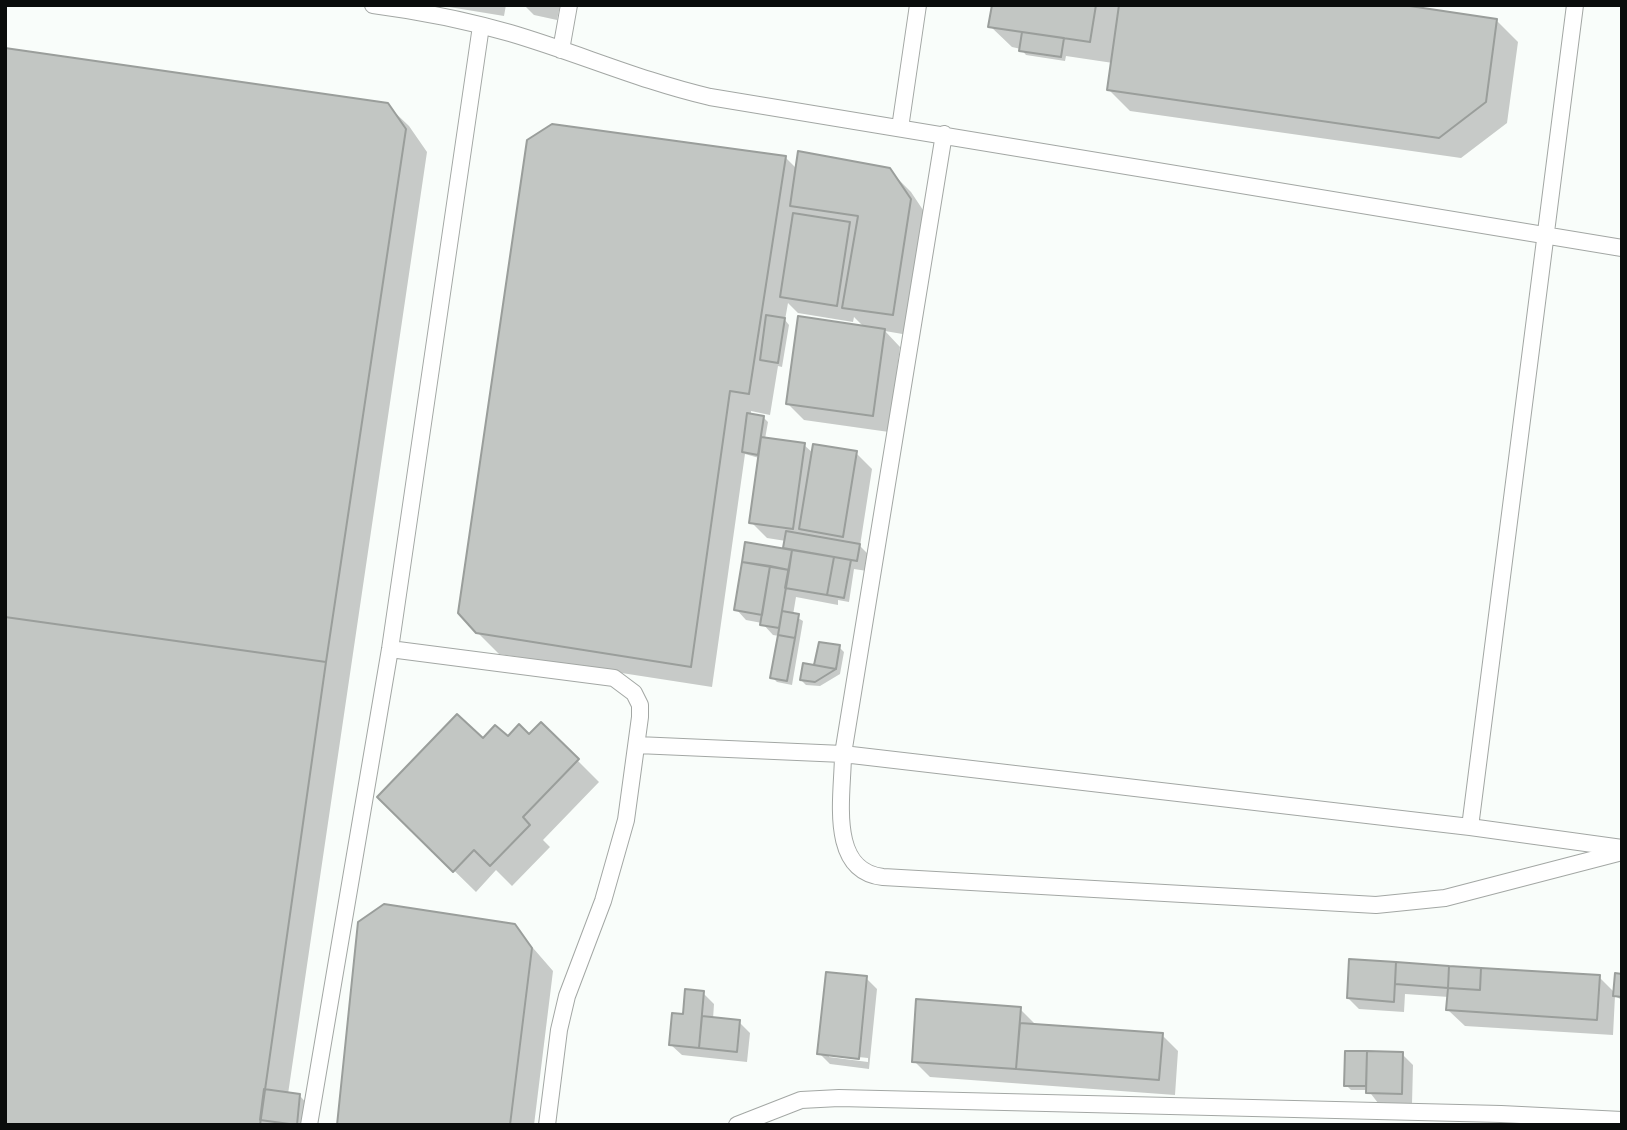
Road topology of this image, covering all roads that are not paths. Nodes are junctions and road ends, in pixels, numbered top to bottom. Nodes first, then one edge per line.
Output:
1 (373, 5) edge
2 (569, 5) edge
3 (918, 5) edge
4 (1575, 5) edge
5 (481, 26) junction
6 (561, 50) junction
7 (900, 128) junction
8 (944, 134) junction
9 (1544, 235) junction
10 (1622, 248) edge
11 (390, 649) junction
12 (637, 745) junction
13 (843, 754) junction
14 (1470, 827) junction
15 (1622, 850) edge
16 (1499, 1119) edge
17 (1622, 1119) edge
18 (309, 1125) edge
19 (547, 1125) edge
20 (737, 1125) edge

1 - 5 lane
2 - 6 lane
3 - 7 lane
4 - 9 lane
5 - 6 lane
5 - 11 lane
6 - 7 lane
7 - 8 lane
8 - 9 lane
8 - 13 lane
9 - 10 lane
9 - 14 lane
11 - 12 lane
11 - 18 lane
12 - 13 lane
12 - 19 lane
13 - 14 lane
13 - 15 lane
14 - 15 lane
16 - 17 lane
16 - 20 lane

